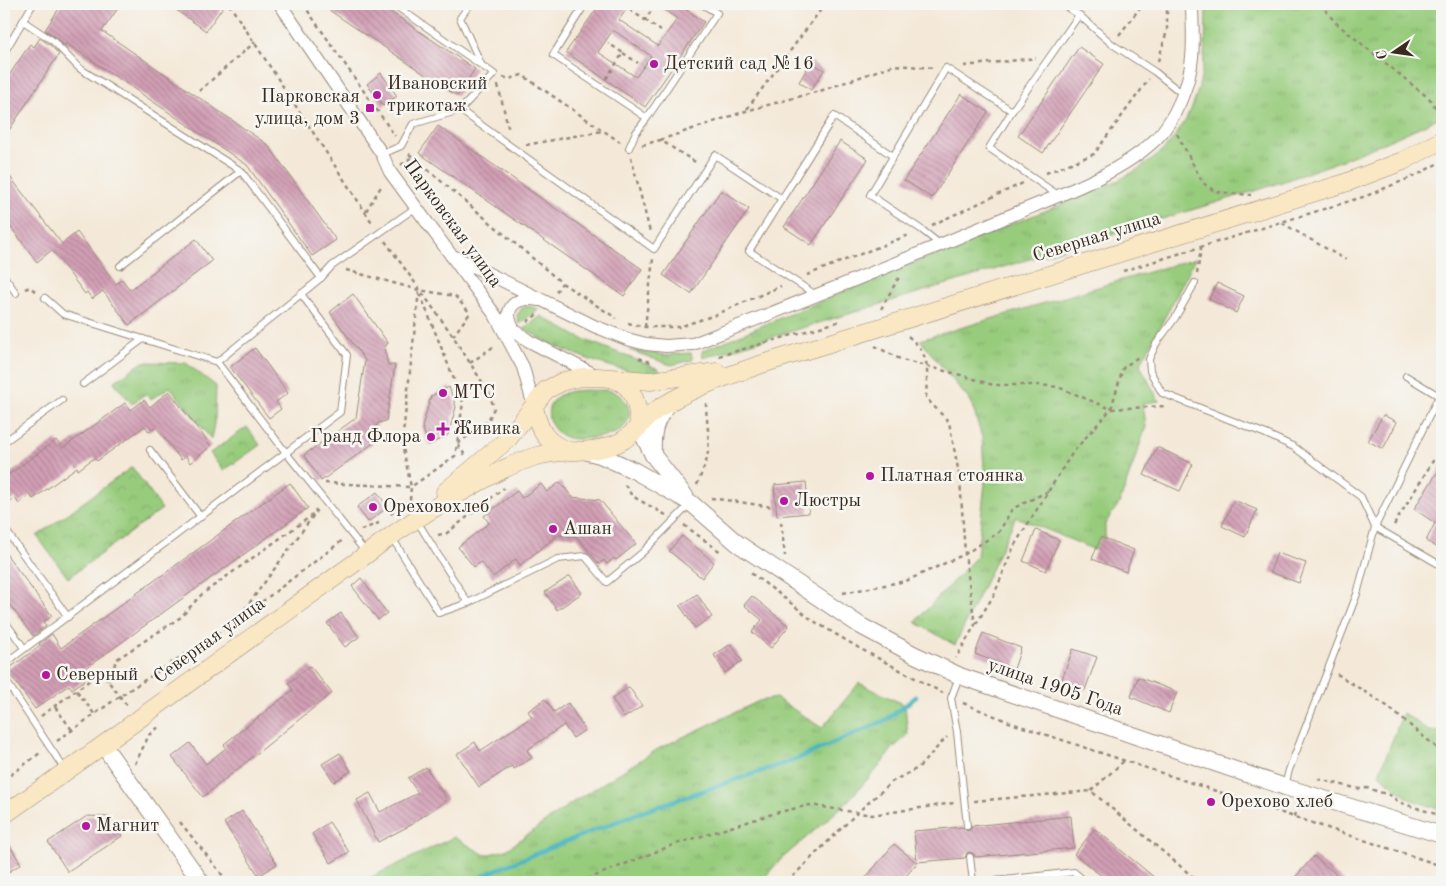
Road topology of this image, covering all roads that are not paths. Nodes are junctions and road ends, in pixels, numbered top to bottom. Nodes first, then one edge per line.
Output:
1 (33, 4) edge
2 (280, 4) edge
3 (393, 4) edge
4 (470, 4) edge
5 (585, 4) edge
6 (702, 4) edge
7 (1062, 4) edge
8 (1192, 4) edge
9 (1079, 15) junction
10 (22, 21) junction
11 (4, 53) edge
12 (481, 65) junction
13 (1184, 94) junction
14 (460, 110) junction
15 (1012, 110) junction
16 (647, 118) junction
17 (1442, 140) edge
18 (629, 148) road end
19 (382, 154) junction
20 (893, 156) junction
21 (241, 171) junction
22 (1058, 195) junction
23 (782, 199) junction
24 (415, 208) junction
25 (941, 245) junction
26 (450, 256) junction
27 (120, 266) dead end
28 (4, 276) edge
29 (321, 278) junction
30 (1195, 283) road end
31 (16, 293) road end
32 (301, 294) junction
33 (816, 296) junction
34 (44, 298) road end
35 (549, 302) junction
36 (495, 315) junction
37 (515, 331) junction
38 (143, 339) junction
39 (217, 362) junction
40 (759, 365) junction
41 (1406, 376) dead end
42 (604, 377) junction
43 (83, 384) dead end
44 (62, 400) dead end
45 (671, 402) junction
46 (534, 407) junction
47 (639, 427) junction
48 (4, 442) edge
49 (150, 450) dead end
50 (578, 451) junction
51 (287, 454) junction
52 (653, 455) junction
53 (691, 503) junction
54 (201, 516) junction
55 (416, 518) junction
56 (1375, 527) junction
57 (7, 532) dead end
58 (390, 535) junction
59 (367, 554) junction
60 (1442, 566) edge
61 (468, 603) junction
62 (68, 617) junction
63 (4, 620) edge
64 (24, 648) junction
65 (4, 664) edge
66 (962, 669) junction
67 (4, 678) edge
68 (103, 745) junction
69 (66, 771) junction
70 (1285, 787) junction
71 (4, 815) edge
72 (967, 826) dead end
73 (1442, 835) edge
74 (970, 857) dead end
75 (202, 882) edge
76 (973, 882) edge
77 (986, 882) edge
78 (1086, 882) edge

1 - 10 lane
2 - 19 street, Парковская улица
3 - 12 lane
4 - 12 lane
5 - 16 lane
6 - 16 lane
7 - 9 lane
8 - 13 street
9 - 13 lane
9 - 15 lane
10 - 11 lane
10 - 21 lane
12 - 14 lane
13 - 22 street
14 - 19 lane
14 - 23 lane
15 - 20 lane
15 - 22 lane
16 - 18 lane
17 - 40 main road, Северная улица
19 - 24 street, Парковская улица
20 - 23 lane
20 - 25 lane
21 - 27 lane
21 - 29 lane
22 - 25 street
23 - 33 lane
24 - 26 street, Парковская улица
24 - 29 lane
25 - 33 street
26 - 35 street
26 - 36 street, Парковская улица
28 - 31 lane
29 - 32 lane
30 - 56 lane
32 - 39 lane
32 - 51 lane
33 - 35 street
34 - 38 lane
35 - 37 street
36 - 37 street, Парковская улица
36 - 46 street, Парковская улица
37 - 42 street, Парковская улица
38 - 39 lane
38 - 43 lane
39 - 51 lane
40 - 42 main road, Северная улица
40 - 45 main road, Северная улица
41 - 56 lane
42 - 46 main road, Северная улица
42 - 47 main road
44 - 48 lane
45 - 47 main road, Северная улица
45 - 52 street
46 - 50 main road
46 - 55 main road, Северная улица
47 - 50 main road, Северная улица
47 - 52 street, улица 1905 Года
49 - 54 lane
50 - 53 street, улица 1905 Года
50 - 55 main road, Северная улица
51 - 54 lane
51 - 59 lane
52 - 53 street, улица 1905 Года
53 - 61 lane
53 - 66 street, улица 1905 Года
54 - 62 lane
55 - 58 main road, Северная улица
55 - 61 lane
56 - 60 lane
56 - 70 lane
57 - 62 lane
58 - 59 main road, Северная улица
58 - 61 lane
59 - 68 main road, Северная улица
62 - 64 lane
63 - 64 lane
64 - 65 lane
66 - 70 street, улица 1905 Года
66 - 72 lane
67 - 69 lane
68 - 69 main road, Северная улица
68 - 75 street
69 - 71 main road, Северная улица
70 - 73 street, улица 1905 Года
74 - 76 lane
77 - 78 lane

